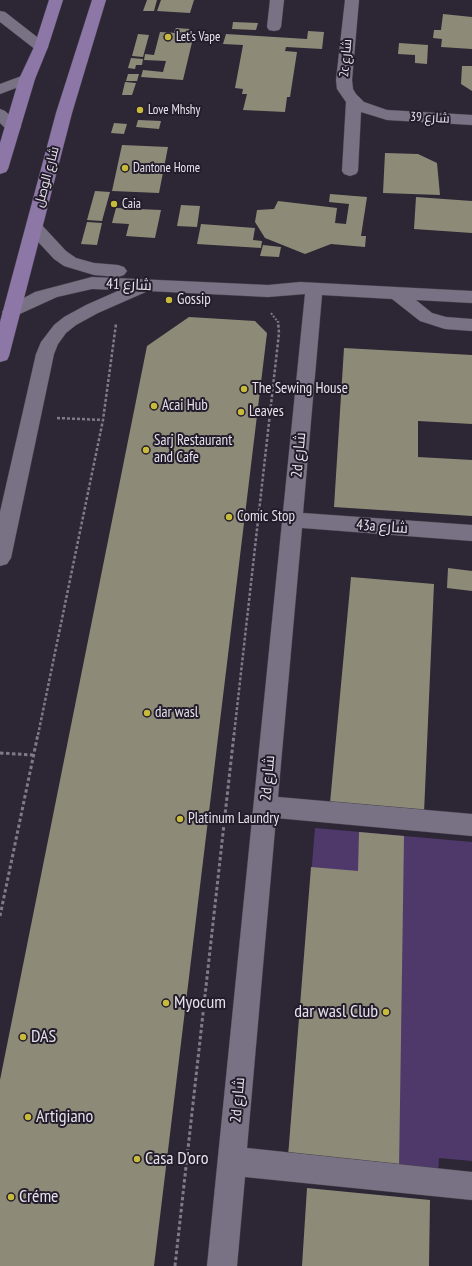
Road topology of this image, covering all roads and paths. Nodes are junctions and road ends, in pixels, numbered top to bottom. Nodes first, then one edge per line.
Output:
1 (56, 0) edge
2 (99, 0) edge
3 (277, 0) edge
4 (352, 0) edge
5 (0, 15) edge
6 (274, 27) dead end
7 (40, 47) junction
8 (27, 79) junction
9 (0, 89) edge
10 (354, 101) junction
11 (0, 114) edge
12 (472, 120) edge
13 (13, 127) junction
14 (1, 166) edge
15 (350, 171) dead end
16 (34, 227) junction
17 (147, 285) junction
18 (307, 288) junction
19 (396, 293) junction
20 (472, 297) edge
21 (270, 311) dead end
22 (12, 312) junction
23 (117, 317) dead end
24 (472, 325) edge
25 (0, 356) edge
26 (31, 417) junction
27 (103, 420) junction
28 (292, 520) junction
29 (472, 534) edge
30 (0, 558) edge
31 (0, 753) edge
32 (33, 755) junction
33 (266, 806) junction
34 (472, 825) edge
35 (0, 916) edge
36 (232, 1161) junction
37 (472, 1186) edge
38 (175, 1266) edge
39 (222, 1266) edge

1 - 7 main road
2 - 16 main road, شارع الوصل
3 - 6 street
4 - 10 street, 2c شارع
5 - 7 street
7 - 8 main road
8 - 9 street
8 - 13 main road
10 - 12 street, شارع 39
10 - 15 street
11 - 13 street
13 - 14 main road
16 - 18 street, شارع 41
16 - 22 main road, شارع الوصل
17 - 18 street, شارع 41
17 - 22 street, شارع 41
17 - 26 street
18 - 19 street, شارع 41
18 - 28 street, 2d شارع
19 - 20 street, شارع 41
19 - 24 street
21 - 38 path
22 - 25 main road, شارع الوصل
23 - 27 path
26 - 27 path
26 - 30 street
27 - 32 path
28 - 29 street, 43a شارع
28 - 33 street, 2d شارع
31 - 32 path
32 - 35 path
33 - 34 street
33 - 36 street, 2d شارع
36 - 37 street
36 - 39 street, 2d شارع

